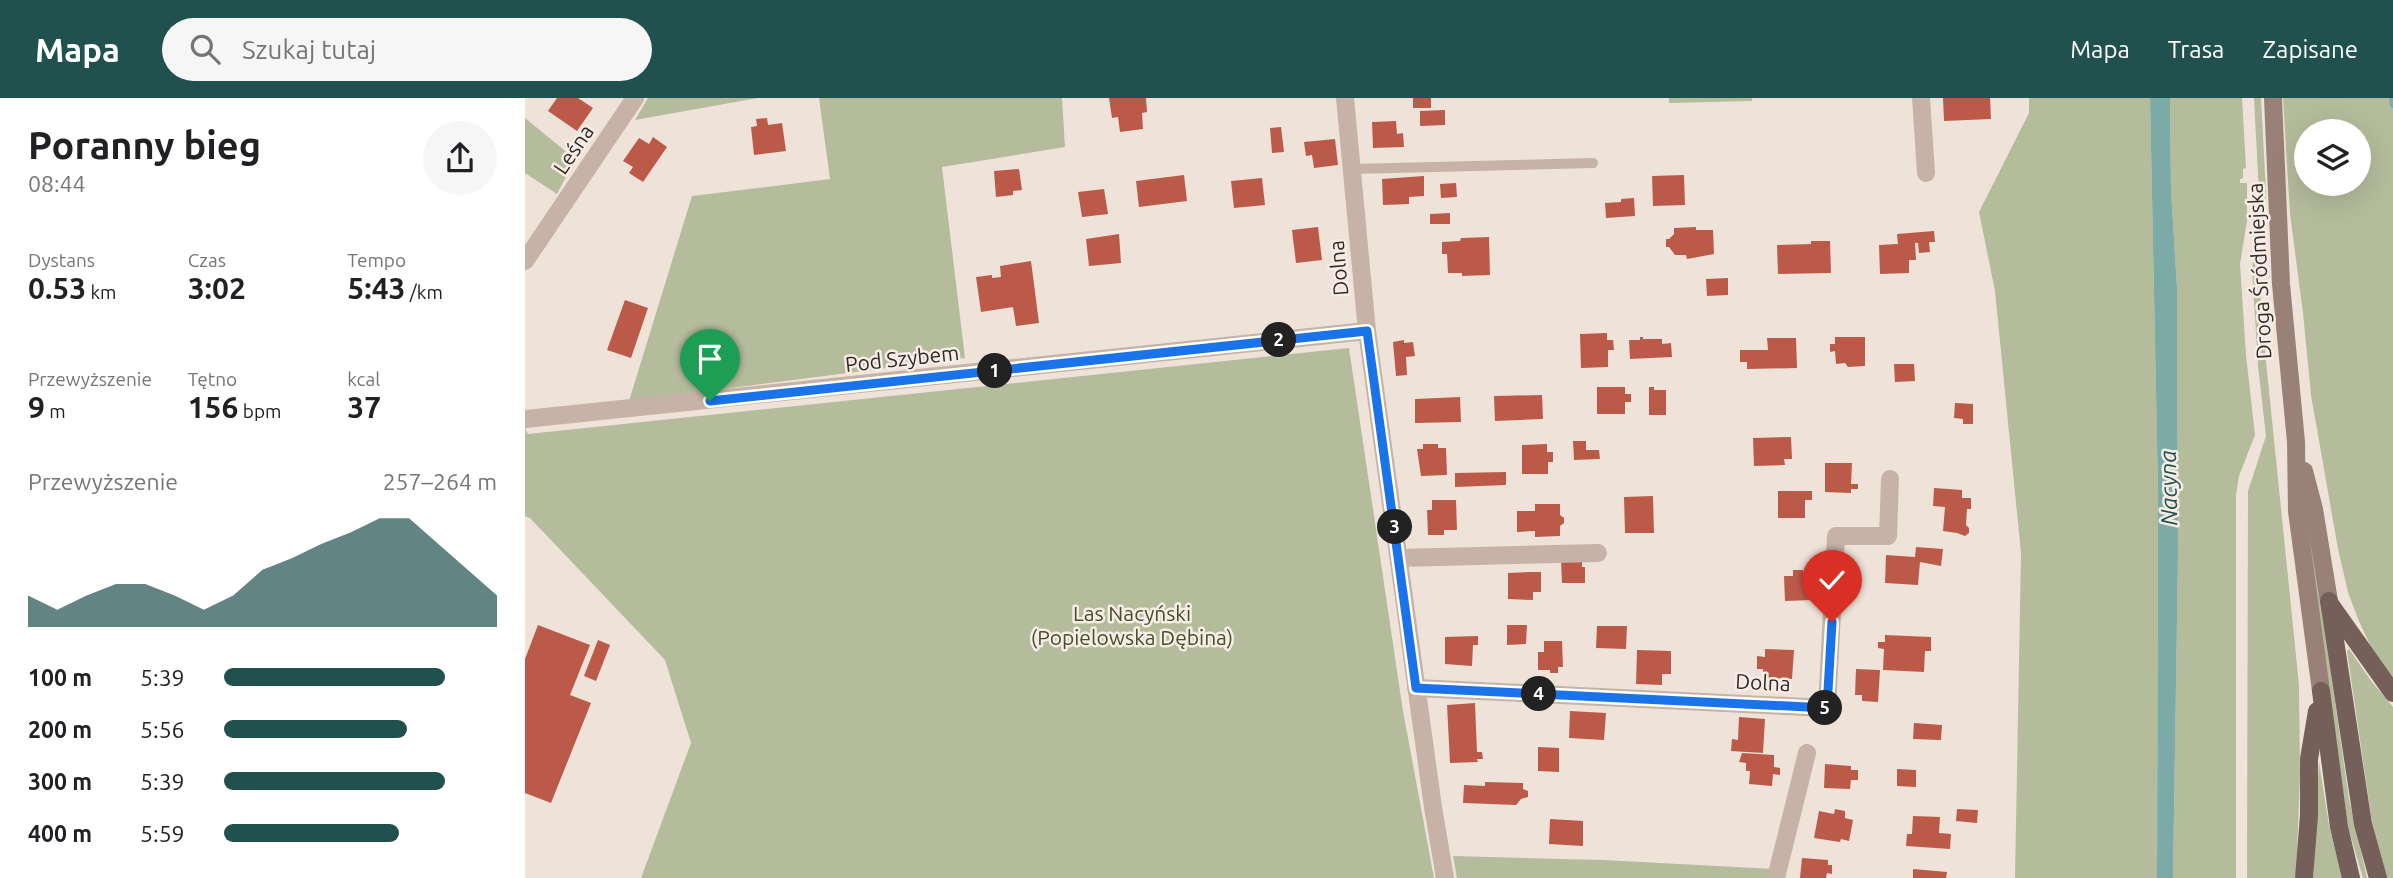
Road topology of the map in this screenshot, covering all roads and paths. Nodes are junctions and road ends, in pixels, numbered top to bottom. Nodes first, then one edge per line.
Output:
1 (635, 98) edge
2 (1345, 98) edge
3 (1921, 98) edge
4 (2273, 98) edge
5 (1593, 163) dead end
6 (1352, 169) junction
7 (1926, 173) dead end
8 (525, 261) edge
9 (1367, 331) junction
10 (525, 419) edge
11 (2296, 442) junction
12 (1890, 480) dead end
13 (1598, 553) dead end
14 (1399, 558) junction
15 (2329, 601) junction
16 (1416, 688) junction
17 (2321, 691) junction
18 (2393, 693) edge
19 (1807, 753) dead end
20 (1445, 878) edge
21 (1776, 878) edge
22 (2304, 878) edge
23 (2351, 878) edge
24 (2378, 878) edge

1 - 8 street, Leśna
2 - 6 street, Dolna
3 - 7 street
4 - 11 main road, Droga Śródmiejska
5 - 6 lane
6 - 9 street, Dolna
9 - 10 street, Pod Szybem
9 - 14 street, Dolna
11 - 15 main road, Droga Śródmiejska
11 - 17 main road, Droga Śródmiejska
12 - 16 street, Dolna
13 - 14 street
14 - 16 street, Dolna
15 - 18 main road
15 - 24 main road
16 - 20 street, Dolna
17 - 22 main road
17 - 23 main road
19 - 21 street

